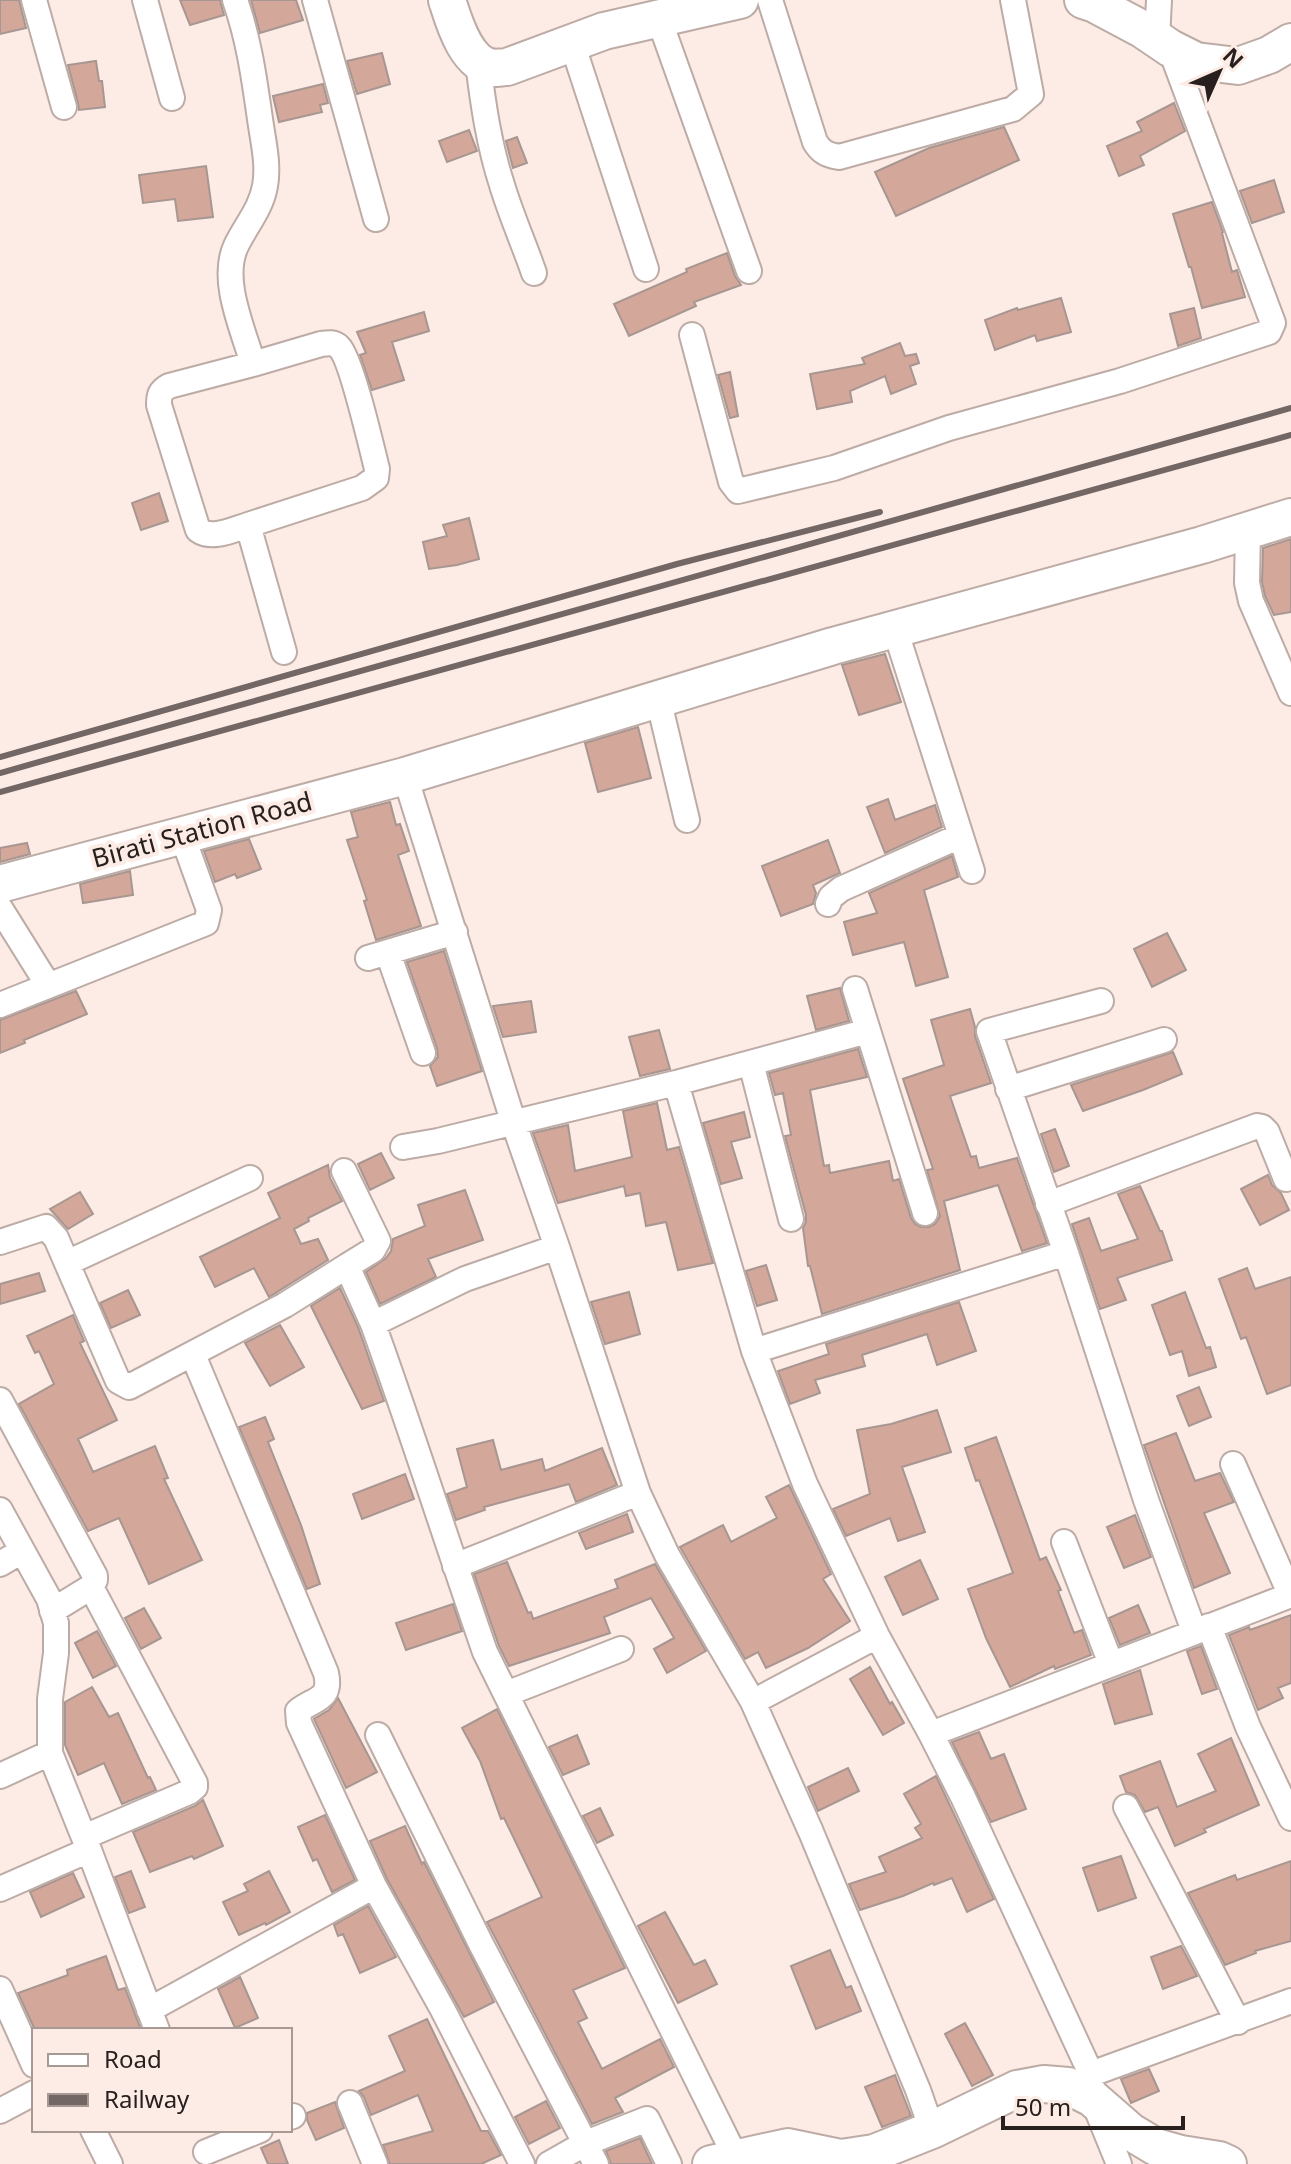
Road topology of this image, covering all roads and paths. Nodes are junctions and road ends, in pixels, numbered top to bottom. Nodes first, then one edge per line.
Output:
1 (34, 0) edge
2 (145, 0) edge
3 (235, 0) edge
4 (315, 0) edge
5 (447, 0) edge
6 (740, 0) edge
7 (770, 0) edge
8 (1013, 0) edge
9 (1083, 0) edge
10 (1159, 0) edge
11 (671, 11) edge
12 (1291, 42) edge
13 (572, 43) junction
14 (1164, 43) junction
15 (478, 62) junction
16 (172, 98) dead end
17 (64, 107) dead end
18 (376, 219) dead end
19 (646, 269) dead end
20 (749, 271) dead end
21 (534, 273) dead end
22 (692, 335) dead end
23 (253, 364) junction
24 (1291, 517) edge
25 (248, 525) junction
26 (1248, 529) junction
27 (895, 629) junction
28 (284, 652) dead end
29 (1291, 693) edge
30 (658, 698) junction
31 (405, 776) junction
32 (687, 820) dead end
33 (182, 835) junction
34 (960, 836) junction
35 (972, 871) dead end
36 (0, 884) edge
37 (828, 904) dead end
38 (0, 908) edge
39 (455, 932) junction
40 (48, 985) junction
41 (855, 989) dead end
42 (1101, 1001) dead end
43 (0, 1005) edge
44 (868, 1031) junction
45 (1164, 1040) dead end
46 (423, 1053) dead end
47 (751, 1063) junction
48 (676, 1083) junction
49 (1008, 1089) junction
50 (513, 1121) junction
51 (403, 1147) dead end
52 (344, 1171) dead end
53 (250, 1178) dead end
54 (1289, 1184) edge
55 (1048, 1204) junction
56 (925, 1213) dead end
57 (791, 1219) dead end
58 (0, 1242) edge
59 (557, 1247) junction
60 (1066, 1253) junction
61 (67, 1263) junction
62 (347, 1266) junction
63 (373, 1324) junction
64 (754, 1351) junction
65 (193, 1355) junction
66 (0, 1400) edge
67 (1233, 1464) dead end
68 (638, 1493) junction
69 (0, 1510) edge
70 (1064, 1542) dead end
71 (22, 1551) junction
72 (0, 1564) edge
73 (455, 1566) junction
74 (91, 1587) junction
75 (1291, 1595) edge
76 (52, 1611) junction
77 (1202, 1628) junction
78 (877, 1636) junction
79 (621, 1649) dead end
80 (1111, 1664) junction
81 (506, 1694) junction
82 (753, 1702) junction
83 (931, 1734) junction
84 (378, 1735) dead end
85 (50, 1753) junction
86 (0, 1776) edge
87 (1126, 1807) dead end
88 (1291, 1818) edge
89 (86, 1843) junction
90 (374, 1886) junction
91 (0, 1889) edge
92 (0, 1989) edge
93 (1291, 2001) edge
94 (153, 2020) edge
95 (1238, 2022) junction
96 (32, 2061) edge
97 (1092, 2086) junction
98 (32, 2094) edge
99 (350, 2103) dead end
100 (0, 2111) edge
101 (932, 2130) junction
102 (94, 2132) edge
103 (254, 2132) edge
104 (203, 2149) edge
105 (591, 2154) edge
106 (723, 2161) edge
107 (841, 2161) edge
108 (1223, 2163) edge
109 (110, 2164) edge
110 (375, 2164) edge
111 (522, 2164) edge
112 (549, 2164) edge
113 (669, 2164) edge
114 (1119, 2164) edge

1 - 17 street
2 - 16 street
3 - 23 street
4 - 18 street
5 - 15 street
6 - 11 street
7 - 8 street
9 - 14 street
10 - 14 street
11 - 13 street
11 - 20 street
12 - 14 street
13 - 15 street
13 - 19 street
14 - 22 street
15 - 21 street
23 - 25 street
23 - 25 street
24 - 26 street, Birati Station Road
25 - 28 street
26 - 27 street, Birati Station Road
26 - 29 street
27 - 30 street, Birati Station Road
27 - 34 street
30 - 31 street, Birati Station Road
30 - 32 street
31 - 33 street, Birati Station Road
31 - 39 street
33 - 36 street, Birati Station Road
33 - 40 street
34 - 35 street
34 - 37 street
38 - 40 street
39 - 46 street
39 - 50 street
40 - 43 street
41 - 44 street
42 - 49 street
44 - 47 street
44 - 56 street
45 - 49 street
47 - 48 street
47 - 57 street
48 - 50 street
48 - 64 street
49 - 55 street
50 - 51 street
50 - 59 street
52 - 62 street
53 - 61 street
54 - 55 street
55 - 60 street
58 - 61 street
59 - 63 street
59 - 68 street
60 - 64 street
60 - 77 street
61 - 65 street
62 - 63 street
62 - 65 street
63 - 73 street
64 - 78 street
65 - 90 street
66 - 74 street
67 - 75 street
68 - 73 street
68 - 82 street
69 - 71 street
70 - 80 street
71 - 72 street
71 - 76 street
73 - 81 street
74 - 76 street
74 - 89 street
75 - 77 street
76 - 85 street
77 - 80 street
77 - 88 street
78 - 82 street
78 - 83 street
79 - 81 street
80 - 83 street
81 - 106 street
82 - 101 street
83 - 97 street
84 - 105 street
85 - 86 street
85 - 89 street
87 - 95 street
89 - 91 street
89 - 94 street
90 - 94 street
90 - 111 street
92 - 96 street
93 - 95 street
95 - 97 street
97 - 101 street
97 - 108 street
97 - 114 street
98 - 100 street
99 - 110 street
101 - 107 street
102 - 109 street
103 - 104 street
105 - 112 street
105 - 113 street
106 - 107 street

